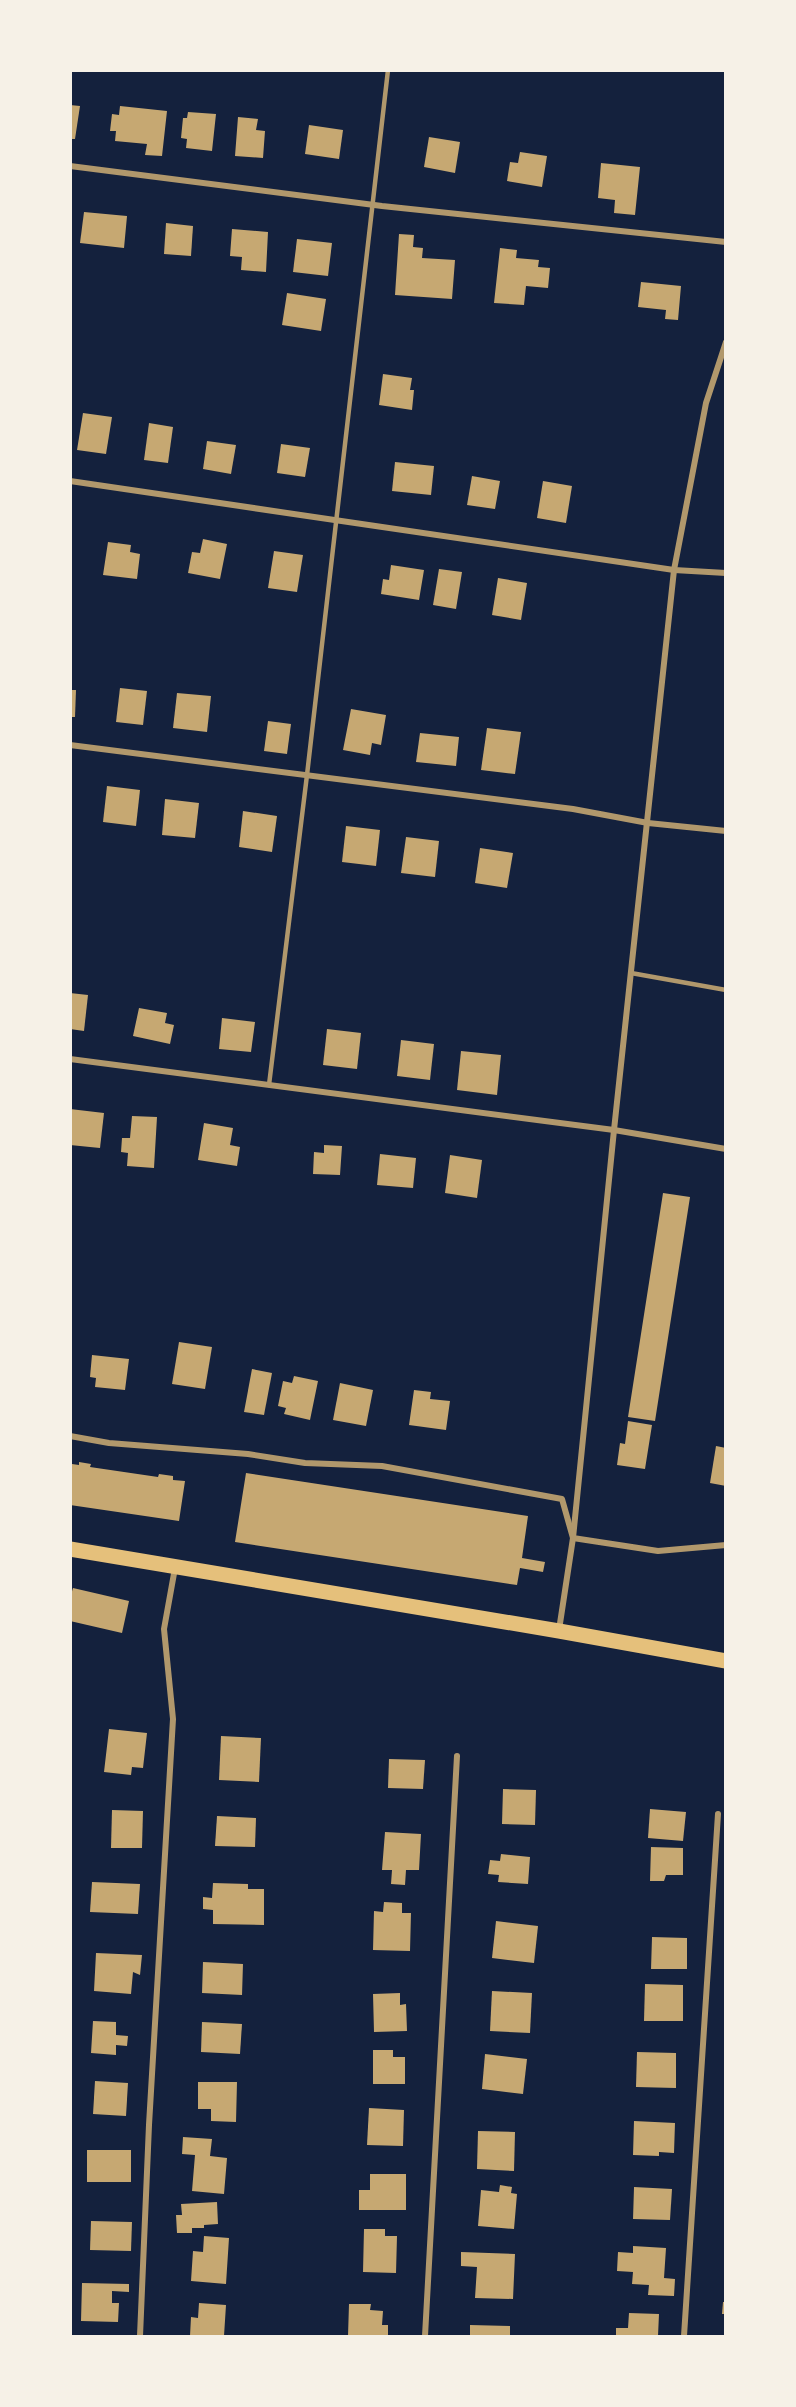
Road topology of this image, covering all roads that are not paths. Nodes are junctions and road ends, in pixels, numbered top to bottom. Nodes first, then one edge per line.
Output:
1 (388, 70) edge
2 (70, 166) edge
3 (373, 205) junction
4 (726, 242) edge
5 (726, 342) edge
6 (70, 481) edge
7 (337, 520) junction
8 (674, 570) junction
9 (726, 573) edge
10 (70, 745) edge
11 (307, 775) junction
12 (648, 823) junction
13 (726, 831) edge
14 (631, 973) junction
15 (726, 990) edge
16 (70, 1059) edge
17 (269, 1085) junction
18 (614, 1130) junction
19 (726, 1149) edge
20 (70, 1436) edge
21 (573, 1538) junction
22 (726, 1545) edge
23 (70, 1549) edge
24 (175, 1568) junction
25 (559, 1631) junction
26 (726, 1661) edge
27 (457, 1756) dead end
28 (718, 1814) dead end
29 (140, 2337) edge
30 (425, 2337) edge
31 (684, 2337) edge

1 - 3 lane
2 - 3 street
3 - 4 street
3 - 7 lane
5 - 8 street
6 - 7 street
7 - 8 street
7 - 11 lane
8 - 9 street
8 - 12 street
10 - 11 street
11 - 12 street
11 - 17 lane
12 - 13 street
12 - 14 street
14 - 15 lane
14 - 18 street
16 - 17 street
17 - 18 street
18 - 19 street
18 - 21 street
20 - 21 street
21 - 22 street
21 - 25 street
23 - 24 main road
24 - 25 main road
24 - 29 street
25 - 26 main road
27 - 30 street
28 - 31 street

